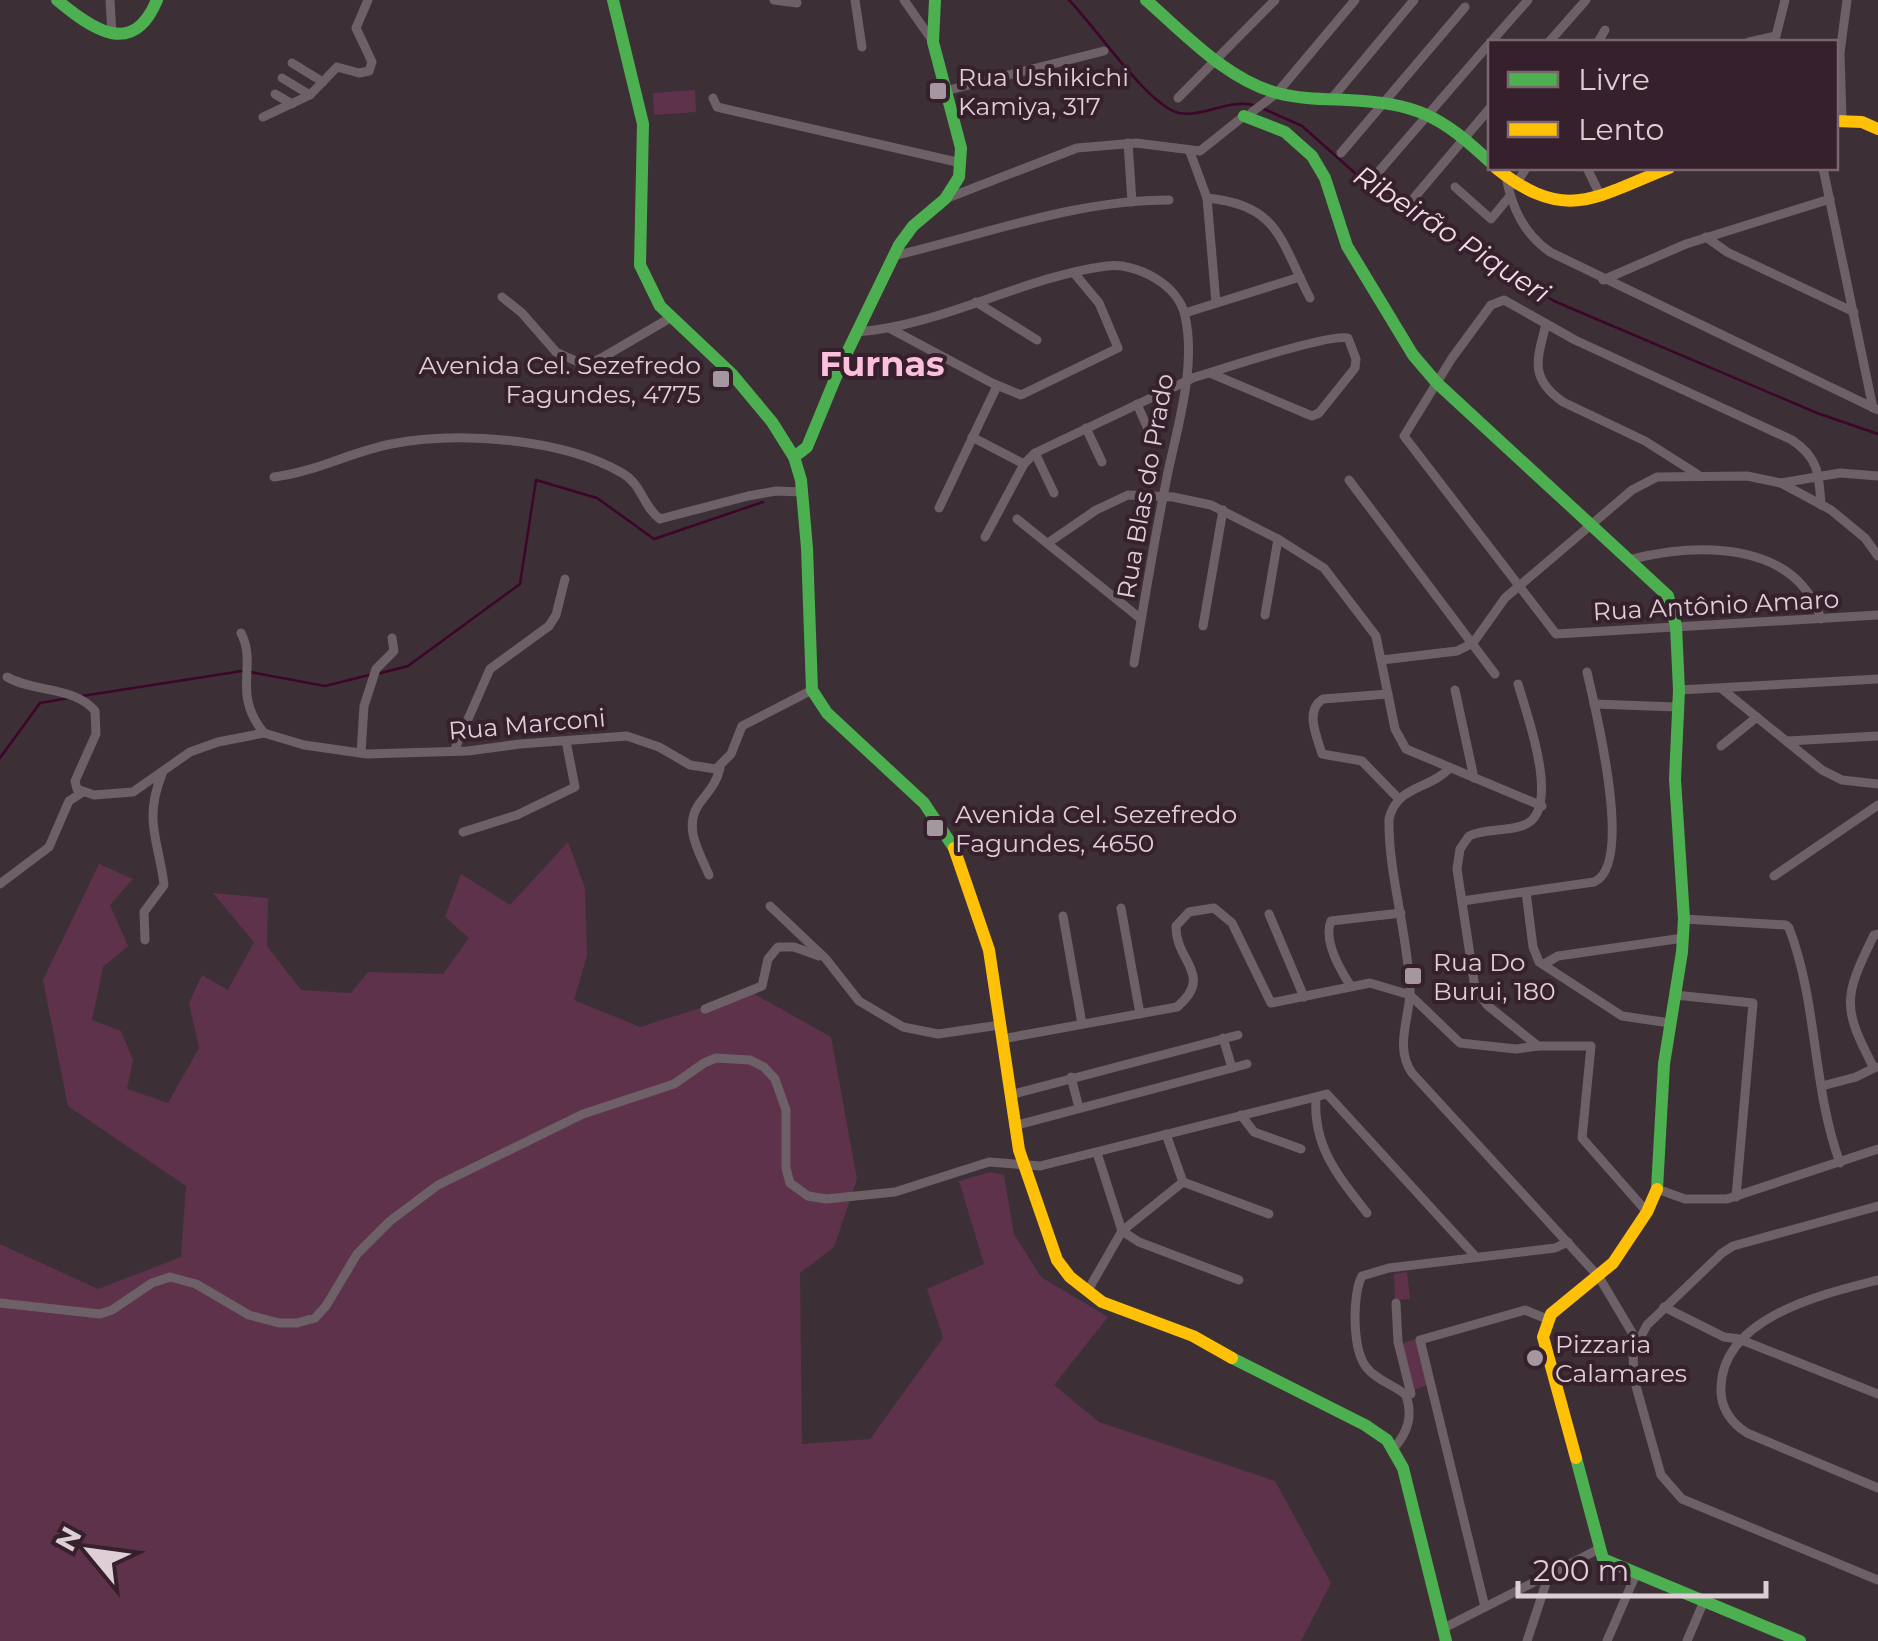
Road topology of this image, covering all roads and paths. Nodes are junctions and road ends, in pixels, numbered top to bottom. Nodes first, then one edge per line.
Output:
1 (57, 0) edge
2 (110, 0) edge
3 (157, 0) edge
4 (368, 0) edge
5 (613, 0) edge
6 (774, 0) edge
7 (855, 0) edge
8 (904, 0) edge
9 (934, 0) edge
10 (1146, 0) edge
11 (1275, 0) edge
12 (1356, 0) edge
13 (1414, 0) edge
14 (1528, 0) edge
15 (1586, 0) edge
16 (1786, 0) edge
17 (1846, 0) edge
18 (797, 3) dead end
19 (1465, 7) dead end
20 (1606, 30) dead end
21 (112, 34) junction
22 (1494, 40) edge
23 (1551, 40) edge
24 (1599, 40) edge
25 (1764, 40) edge
26 (933, 42) junction
27 (1488, 46) edge
28 (862, 47) dead end
29 (1104, 51) dead end
30 (1218, 60) junction
31 (292, 63) dead end
32 (282, 78) dead end
33 (323, 82) junction
34 (945, 92) junction
35 (1277, 92) junction
36 (274, 94) dead end
37 (310, 95) junction
38 (713, 98) dead end
39 (1178, 98) dead end
40 (1332, 98) junction
41 (1382, 103) junction
42 (292, 104) junction
43 (1488, 110) edge
44 (1248, 114) junction
45 (1428, 114) junction
46 (264, 117) dead end
47 (1839, 120) edge
48 (1878, 129) edge
49 (1464, 138) junction
50 (1128, 143) junction
51 (1190, 152) junction
52 (1341, 153) dead end
53 (1488, 160) edge
54 (961, 163) junction
55 (1588, 170) edge
56 (1662, 170) edge
57 (1823, 170) edge
58 (1374, 177) dead end
59 (1507, 182) edge
60 (1455, 187) dead end
61 (1600, 195) junction
62 (1207, 198) junction
63 (1413, 199) dead end
64 (945, 200) junction
65 (1168, 200) dead end
66 (1830, 200) junction
67 (1132, 202) junction
68 (1706, 237) junction
69 (892, 256) junction
70 (1074, 273) junction
71 (1300, 277) junction
72 (1603, 280) junction
73 (502, 297) dead end
74 (1310, 298) dead end
75 (976, 302) junction
76 (1216, 303) junction
77 (1854, 312) junction
78 (1185, 314) junction
79 (670, 318) junction
80 (1546, 324) junction
81 (889, 328) junction
82 (856, 332) junction
83 (1037, 340) dead end
84 (1210, 372) junction
85 (1185, 382) junction
86 (1438, 383) junction
87 (997, 386) junction
88 (1137, 404) junction
89 (1876, 409) edge
90 (1086, 428) junction
91 (1151, 436) dead end
92 (972, 437) junction
93 (808, 441) junction
94 (792, 453) junction
95 (1035, 453) junction
96 (1102, 462) dead end
97 (1024, 464) junction
98 (1821, 475) junction
99 (1700, 476) junction
100 (1878, 476) edge
101 (274, 477) dead end
102 (1349, 480) dead end
103 (1781, 484) junction
104 (802, 486) junction
105 (1054, 493) dead end
106 (1163, 496) junction
107 (1822, 505) junction
108 (939, 508) dead end
109 (1223, 510) junction
110 (1018, 519) dead end
111 (1593, 524) junction
112 (986, 537) dead end
113 (1278, 538) junction
114 (1048, 543) junction
115 (1878, 556) edge
116 (1632, 559) junction
117 (565, 579) dead end
118 (1518, 587) junction
119 (1878, 614) edge
120 (1265, 615) dead end
121 (1142, 618) junction
122 (1821, 618) junction
123 (1203, 626) dead end
124 (1676, 626) junction
125 (241, 633) dead end
126 (392, 638) dead end
127 (1473, 643) junction
128 (1382, 660) junction
129 (1134, 663) dead end
130 (1587, 672) dead end
131 (1495, 674) dead end
132 (8, 677) dead end
133 (1878, 679) edge
134 (1518, 684) dead end
135 (1721, 688) junction
136 (812, 690) junction
137 (1455, 690) dead end
138 (1678, 690) junction
139 (1388, 694) junction
140 (1594, 704) junction
141 (1678, 707) junction
142 (1757, 716) junction
143 (264, 733) junction
144 (1878, 736) edge
145 (566, 741) junction
146 (1788, 741) junction
147 (1722, 746) dead end
148 (454, 751) junction
149 (361, 753) junction
150 (720, 768) junction
151 (1450, 768) junction
152 (164, 772) junction
153 (1474, 778) junction
154 (1878, 784) edge
155 (83, 792) junction
156 (1398, 798) junction
157 (1878, 805) edge
158 (1542, 806) junction
159 (464, 832) dead end
160 (709, 876) dead end
161 (1774, 876) dead end
162 (0, 884) edge
163 (1526, 892) junction
164 (1462, 902) junction
165 (770, 906) dead end
166 (1121, 908) dead end
167 (1401, 912) junction
168 (1269, 914) dead end
169 (1063, 916) dead end
170 (1684, 919) junction
171 (1877, 934) edge
172 (1682, 938) junction
173 (144, 940) dead end
174 (826, 959) junction
175 (1544, 964) junction
176 (1350, 985) junction
177 (1410, 994) junction
178 (1675, 995) junction
179 (1304, 997) junction
180 (705, 1009) dead end
181 (1140, 1014) junction
182 (1670, 1023) junction
183 (1082, 1024) junction
184 (1001, 1032) junction
185 (1238, 1034) dead end
186 (1223, 1038) junction
187 (1538, 1046) junction
188 (1247, 1064) dead end
189 (1876, 1067) edge
190 (1232, 1068) junction
191 (1071, 1077) junction
192 (1822, 1086) junction
193 (1010, 1095) junction
194 (1322, 1096) junction
195 (1079, 1108) junction
196 (1241, 1115) junction
197 (1014, 1126) junction
198 (1166, 1134) junction
199 (1301, 1148) dead end
200 (1878, 1149) edge
201 (1097, 1152) junction
202 (1840, 1163) junction
203 (1023, 1166) junction
204 (1182, 1182) junction
205 (1657, 1189) junction
206 (1736, 1198) junction
207 (1878, 1206) edge
208 (1647, 1212) junction
209 (1366, 1213) dead end
210 (1269, 1214) dead end
211 (1122, 1231) junction
212 (1568, 1242) junction
213 (1476, 1256) junction
214 (1599, 1277) junction
215 (1240, 1280) dead end
216 (1878, 1280) edge
217 (1087, 1292) junction
218 (0, 1303) edge
219 (1396, 1303) dead end
220 (1664, 1307) junction
221 (1547, 1319) junction
222 (1738, 1339) junction
223 (1636, 1342) junction
224 (1430, 1384) junction
225 (1408, 1394) junction
226 (1878, 1394) edge
227 (1394, 1448) junction
228 (1878, 1488) edge
229 (1598, 1549) junction
230 (1549, 1574) junction
231 (1636, 1574) junction
232 (1878, 1580) edge
233 (1704, 1601) junction
234 (1485, 1607) junction
235 (1445, 1634) edge
236 (1527, 1641) edge
237 (1606, 1641) edge
238 (1687, 1641) edge
239 (1800, 1641) edge

1 - 21 main road
2 - 21 street
3 - 21 main road
4 - 33 street
5 - 79 main road
6 - 18 street
7 - 28 street
8 - 26 street
9 - 26 main road
10 - 30 main road
11 - 30 street
12 - 35 street
13 - 40 street
14 - 22 street
15 - 23 street
16 - 25 street
17 - 47 street
19 - 41 street
20 - 24 street
26 - 34 main road
27 - 45 street
29 - 34 street
30 - 35 main road
30 - 39 street
31 - 33 street
32 - 37 street
33 - 37 street
34 - 54 main road
35 - 40 main road
35 - 44 street
36 - 42 street
37 - 42 street
38 - 54 street
40 - 41 main road
41 - 45 main road
41 - 52 street
42 - 46 street
43 - 49 street
44 - 51 street
44 - 86 main road
45 - 49 main road
45 - 58 street
47 - 48 main road
49 - 53 main road
49 - 63 street
50 - 51 street
50 - 64 street
50 - 67 street
51 - 62 street
54 - 64 main road
55 - 61 street
56 - 61 main road
57 - 66 street
59 - 60 street
59 - 61 main road
59 - 72 street
62 - 71 street
62 - 76 street
64 - 69 main road
65 - 67 street
66 - 68 street
66 - 77 street
67 - 69 street
68 - 72 street
68 - 77 street
69 - 82 main road
70 - 75 street
70 - 78 street
70 - 87 street
71 - 74 street
71 - 76 street
72 - 89 street
73 - 79 street
75 - 81 street
75 - 83 street
76 - 78 street
77 - 89 street
78 - 85 street, Rua Blas do Prado
79 - 94 main road
80 - 86 street
80 - 98 street
80 - 99 street
81 - 82 street
81 - 87 street
82 - 93 main road
84 - 84 street
84 - 85 street
85 - 88 street
85 - 106 street, Rua Blas do Prado
86 - 111 main road
86 - 118 street
87 - 92 street
88 - 90 street
88 - 91 street
90 - 95 street
90 - 96 street
92 - 97 street
92 - 108 street
93 - 94 main road
93 - 104 main road
94 - 104 main road
95 - 97 street
95 - 105 street
97 - 112 street
98 - 100 street
98 - 103 street
98 - 107 street
99 - 103 street
99 - 111 street
101 - 104 street
102 - 127 street
103 - 107 street
104 - 136 main road
106 - 109 street
106 - 114 street
106 - 121 street, Rua Blas do Prado
107 - 115 street
109 - 113 street
109 - 123 street
110 - 114 street
111 - 116 main road
111 - 118 street
113 - 120 street
113 - 128 street
114 - 121 street
116 - 122 street
116 - 124 main road
117 - 148 street
118 - 124 street, Rua Antônio Amaro
118 - 127 street
119 - 122 street, Rua Antônio Amaro
121 - 129 street, Rua Blas do Prado
122 - 124 street, Rua Antônio Amaro
124 - 138 main road
125 - 143 street
126 - 149 street
127 - 128 street
127 - 131 street
128 - 139 street
130 - 140 street
132 - 155 street
133 - 135 street
134 - 158 street
135 - 138 street
135 - 142 street
136 - 150 street
136 - 184 main road
137 - 153 street
138 - 141 main road
139 - 151 street
139 - 156 street
140 - 141 street
140 - 163 street
141 - 170 main road
142 - 146 street
142 - 147 street
143 - 149 street, Rua Marconi
143 - 152 street, Rua Marconi
144 - 146 street
145 - 148 street, Rua Marconi
145 - 150 street, Rua Marconi
145 - 159 street
146 - 154 street
148 - 149 street, Rua Marconi
150 - 160 street
151 - 153 street
151 - 156 street
152 - 155 street, Rua Marconi
152 - 173 street
153 - 158 street
155 - 162 street
156 - 167 street
157 - 161 street
158 - 164 street
163 - 164 street
163 - 175 street
164 - 187 street
165 - 174 street
166 - 181 street
167 - 176 street
167 - 177 street
168 - 179 street
169 - 183 street
170 - 172 main road
170 - 192 street
171 - 189 street
172 - 175 street
172 - 178 main road
174 - 180 street
174 - 184 street
175 - 182 street
176 - 177 street
176 - 179 street
177 - 187 street
177 - 212 street
178 - 182 main road
178 - 206 street
179 - 181 street
181 - 183 street
182 - 205 main road
183 - 184 street
184 - 193 main road
185 - 186 street
186 - 190 street
186 - 191 street
187 - 208 street
188 - 190 street
189 - 192 street
190 - 195 street
191 - 193 street
191 - 195 street
192 - 202 street
193 - 197 main road
194 - 196 street
194 - 209 street
194 - 213 street
195 - 197 street
196 - 198 street
196 - 199 street
197 - 203 main road
198 - 201 street
198 - 204 street
200 - 202 street
201 - 203 street
201 - 211 street
202 - 206 street
203 - 217 main road
203 - 218 street
204 - 210 street
204 - 211 street
205 - 206 street
205 - 208 main road
207 - 220 street
208 - 214 main road
211 - 215 street
211 - 217 street
212 - 213 street
212 - 214 street
213 - 225 street
214 - 221 main road
214 - 223 street
216 - 222 street
217 - 227 main road
219 - 225 street
220 - 222 street
220 - 223 street
221 - 224 street
221 - 229 main road
222 - 226 street
222 - 228 street
223 - 232 street
224 - 225 street
224 - 234 street
225 - 227 street
227 - 235 main road
229 - 230 street
229 - 231 main road
230 - 234 street
230 - 236 street
231 - 233 main road
231 - 237 street
233 - 238 street
233 - 239 main road
234 - 235 street

